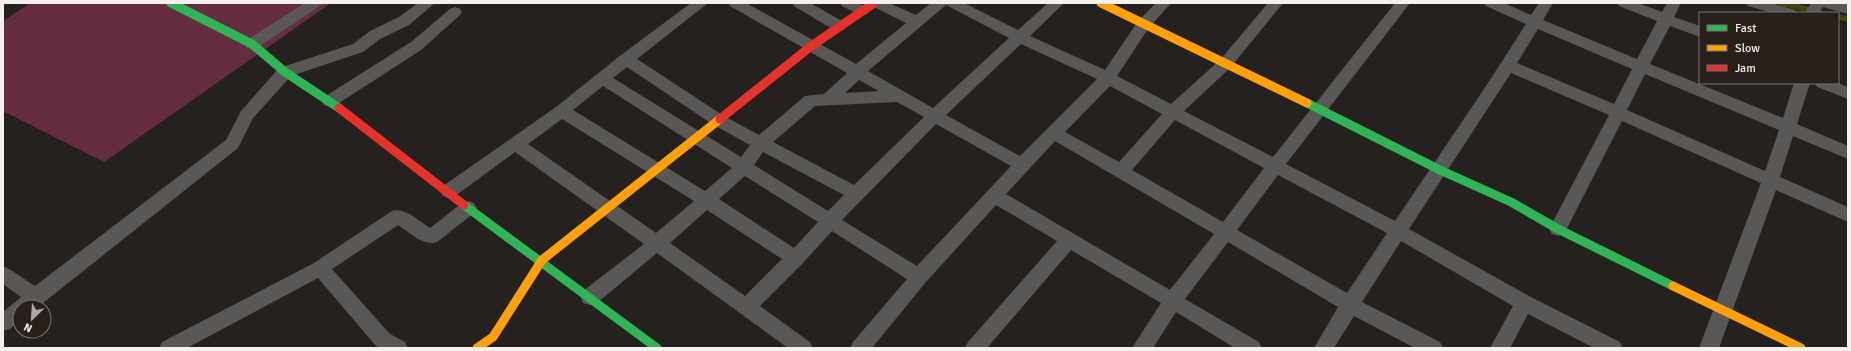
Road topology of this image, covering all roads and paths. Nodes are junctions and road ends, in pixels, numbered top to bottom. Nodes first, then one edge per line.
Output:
1 (172, 3) edge
2 (315, 3) edge
3 (428, 3) edge
4 (701, 3) edge
5 (735, 3) edge
6 (799, 3) edge
7 (847, 3) edge
8 (877, 3) edge
9 (940, 3) edge
10 (952, 3) edge
11 (1057, 3) edge
12 (1100, 3) edge
13 (1164, 3) edge
14 (1276, 3) edge
15 (1403, 3) edge
16 (1492, 3) edge
17 (1546, 3) edge
18 (1624, 3) edge
19 (1674, 3) edge
20 (1753, 3) edge
21 (1819, 3) edge
22 (1825, 3) edge
23 (868, 7) edge
24 (1848, 9) edge
25 (455, 12) dead end
26 (1786, 12) edge
27 (1815, 12) edge
28 (1666, 18) junction
29 (917, 22) junction
30 (1535, 23) junction
31 (1143, 25) junction
32 (840, 26) junction
33 (1699, 32) edge
34 (1019, 37) junction
35 (252, 44) junction
36 (810, 47) junction
37 (626, 59) junction
38 (1225, 64) junction
39 (1508, 66) junction
40 (1641, 68) junction
41 (285, 72) junction
42 (856, 73) junction
43 (1108, 78) junction
44 (603, 79) junction
45 (1802, 84) edge
46 (1826, 84) edge
47 (1848, 93) edge
48 (898, 96) junction
49 (828, 100) junction
50 (330, 102) junction
51 (1319, 109) junction
52 (562, 111) junction
53 (1173, 112) junction
54 (1617, 113) junction
55 (935, 116) junction
56 (718, 120) junction
57 (1787, 126) junction
58 (1054, 133) junction
59 (696, 137) junction
60 (760, 143) junction
61 (517, 144) junction
62 (1848, 153) edge
63 (1022, 165) junction
64 (1276, 166) junction
65 (744, 167) junction
66 (656, 168) junction
67 (1440, 170) junction
68 (1120, 172) junction
69 (1771, 180) junction
70 (449, 191) junction
71 (856, 194) junction
72 (996, 196) junction
73 (706, 200) junction
74 (468, 208) junction
75 (607, 209) junction
76 (1848, 215) edge
77 (831, 222) junction
78 (1558, 229) junction
79 (1398, 231) junction
80 (1226, 232) junction
81 (1069, 240) junction
82 (656, 244) junction
83 (796, 259) junction
84 (542, 260) junction
85 (320, 268) junction
86 (3, 274) edge
87 (919, 277) junction
88 (590, 297) junction
89 (26, 299) edge
90 (33, 299) edge
91 (1173, 301) junction
92 (1524, 303) junction
93 (1349, 304) junction
94 (747, 306) junction
95 (1722, 309) junction
96 (12, 315) edge
97 (3, 322) edge
98 (383, 345) edge
99 (169, 348) edge
100 (477, 348) edge
101 (657, 348) edge
102 (803, 348) edge
103 (860, 348) edge
104 (975, 348) edge
105 (1142, 348) edge
106 (1252, 348) edge
107 (1324, 348) edge
108 (1433, 348) edge
109 (1500, 348) edge
110 (1613, 348) edge
111 (1709, 348) edge
112 (1801, 348) edge

1 - 35 street
2 - 35 street
3 - 41 street
4 - 37 street
5 - 36 street
6 - 32 street
7 - 23 street
8 - 29 street
9 - 29 street
10 - 34 street
11 - 34 street
12 - 31 street
13 - 31 street
14 - 38 street
15 - 51 street
16 - 30 street
17 - 30 street
18 - 28 street
19 - 28 street
20 - 26 street
21 - 27 street
22 - 24 street
23 - 32 street
25 - 50 street
28 - 33 street
28 - 40 street
29 - 42 street
30 - 39 street
30 - 40 street
31 - 38 street
31 - 43 street
32 - 36 street
34 - 43 street
34 - 55 street
35 - 41 street
36 - 42 street
36 - 56 street
37 - 44 street
37 - 56 street
38 - 51 street
38 - 53 street
39 - 54 street
39 - 67 street
40 - 54 street
40 - 57 street
41 - 50 street
41 - 90 street
42 - 48 street
42 - 49 street
43 - 53 street
43 - 58 street
44 - 52 street
44 - 59 street
45 - 57 street
46 - 47 street
48 - 49 street
48 - 55 street
49 - 60 street
50 - 70 street
51 - 64 street
51 - 67 street
52 - 61 street
52 - 66 street
53 - 64 street
53 - 68 street
54 - 69 street
54 - 78 street
55 - 63 street
55 - 71 street
56 - 59 street
56 - 60 street
57 - 62 street
57 - 69 street
58 - 63 street
58 - 68 street
59 - 65 street
59 - 66 street
60 - 65 street
60 - 71 street
61 - 70 street
61 - 75 street
63 - 72 street
64 - 79 street
64 - 80 street
65 - 73 street
65 - 77 street
66 - 73 street
66 - 75 street
67 - 78 street
67 - 79 street
68 - 80 street
69 - 76 street
69 - 95 street
70 - 74 street
71 - 77 street
72 - 81 street
72 - 87 street
73 - 82 street
73 - 83 street
74 - 84 street
74 - 85 street
75 - 82 street
75 - 84 street
77 - 83 street
77 - 87 street
78 - 95 street
79 - 92 street
79 - 93 street
80 - 91 street
80 - 93 street
81 - 91 street
81 - 104 street
82 - 88 street
82 - 94 street
83 - 94 street
84 - 88 street
84 - 100 street
85 - 98 street
85 - 99 street
86 - 89 street
87 - 103 street
88 - 101 street
91 - 105 street
91 - 106 street
92 - 109 street
92 - 110 street
93 - 107 street
93 - 108 street
94 - 102 street
95 - 111 street
95 - 112 street
96 - 97 street

